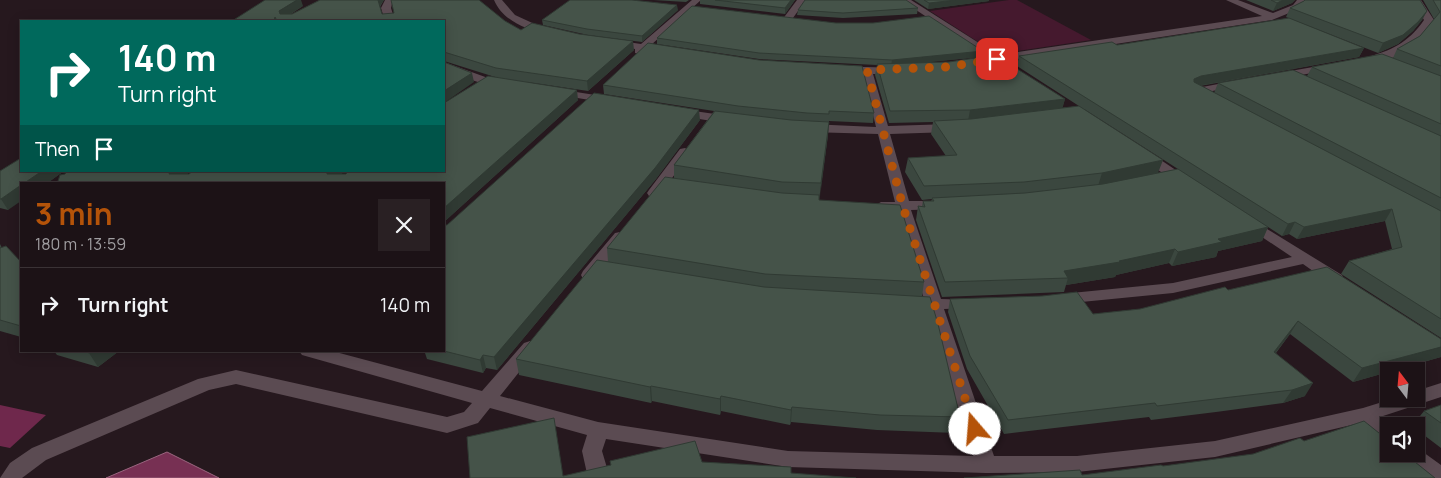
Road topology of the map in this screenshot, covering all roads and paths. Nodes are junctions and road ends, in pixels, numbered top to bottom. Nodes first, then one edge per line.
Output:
1 (389, 0) edge
2 (498, 0) edge
3 (802, 0) edge
4 (905, 0) edge
5 (1230, 0) edge
6 (1302, 0) edge
7 (1416, 0) edge
8 (671, 6) edge
9 (695, 6) edge
10 (931, 17) junction
11 (1272, 17) junction
12 (390, 20) edge
13 (787, 20) edge
14 (911, 20) edge
15 (1289, 24) edge
16 (560, 35) edge
17 (606, 42) edge
18 (643, 47) junction
19 (672, 52) edge
20 (1358, 57) edge
21 (997, 59) junction
22 (1377, 59) junction
23 (630, 60) edge
24 (972, 63) edge
25 (445, 65) edge
26 (1338, 66) edge
27 (1395, 66) edge
28 (834, 70) edge
29 (867, 70) junction
30 (910, 70) edge
31 (1013, 70) edge
32 (1289, 74) junction
33 (1271, 78) edge
34 (486, 80) junction
35 (1243, 83) edge
36 (1307, 83) edge
37 (515, 85) edge
38 (605, 85) edge
39 (472, 90) edge
40 (544, 90) edge
41 (592, 97) junction
42 (1214, 100) edge
43 (622, 102) edge
44 (578, 110) edge
45 (671, 111) edge
46 (710, 118) junction
47 (745, 122) edge
48 (799, 127) edge
49 (959, 128) edge
50 (883, 131) junction
51 (1135, 149) edge
52 (1177, 175) junction
53 (1159, 179) edge
54 (662, 184) junction
55 (682, 186) edge
56 (1201, 191) edge
57 (952, 204) edge
58 (644, 206) edge
59 (866, 206) edge
60 (903, 207) junction
61 (1233, 212) edge
62 (632, 221) edge
63 (1306, 259) junction
64 (595, 267) junction
65 (614, 270) edge
66 (1346, 285) edge
67 (577, 289) edge
68 (1048, 301) edge
69 (897, 303) edge
70 (982, 304) edge
71 (935, 305) junction
72 (542, 333) edge
73 (310, 352) edge
74 (1441, 390) edge
75 (1425, 396) edge
76 (488, 400) junction
77 (1386, 408) edge
78 (1363, 415) junction
79 (1380, 428) edge
80 (598, 430) junction
81 (1422, 462) edge
82 (986, 465) junction
83 (1441, 477) edge
84 (10, 478) edge
85 (599, 478) edge

1 - 12 street
2 - 16 street
3 - 13 street
4 - 10 street
5 - 11 street
6 - 11 street
7 - 22 street
8 - 9 street
9 - 18 street
10 - 14 street
10 - 21 street
11 - 15 street
11 - 21 street
17 - 18 street
18 - 19 street
18 - 23 street
20 - 22 street
21 - 24 street
21 - 31 street
22 - 27 street
25 - 34 street
26 - 32 street
28 - 29 street
29 - 30 street
29 - 50 street
32 - 33 street
32 - 36 street
34 - 37 street
34 - 39 street
35 - 42 street
38 - 41 street
40 - 41 street
41 - 43 street
41 - 44 street
45 - 46 street
46 - 47 street
46 - 54 street
48 - 50 street
49 - 50 street
50 - 60 street
51 - 52 street
52 - 53 street
52 - 56 street
54 - 55 street
54 - 58 street
57 - 60 street
59 - 60 street
60 - 71 street
61 - 63 street
62 - 64 street
63 - 66 street
63 - 68 street
64 - 65 street
64 - 67 street
69 - 71 street
70 - 71 street
71 - 82 street
72 - 76 street
73 - 76 street
74 - 75 street
76 - 80 street
76 - 84 street
77 - 78 street
78 - 79 street
78 - 82 street
80 - 82 street
80 - 85 street
81 - 83 street

